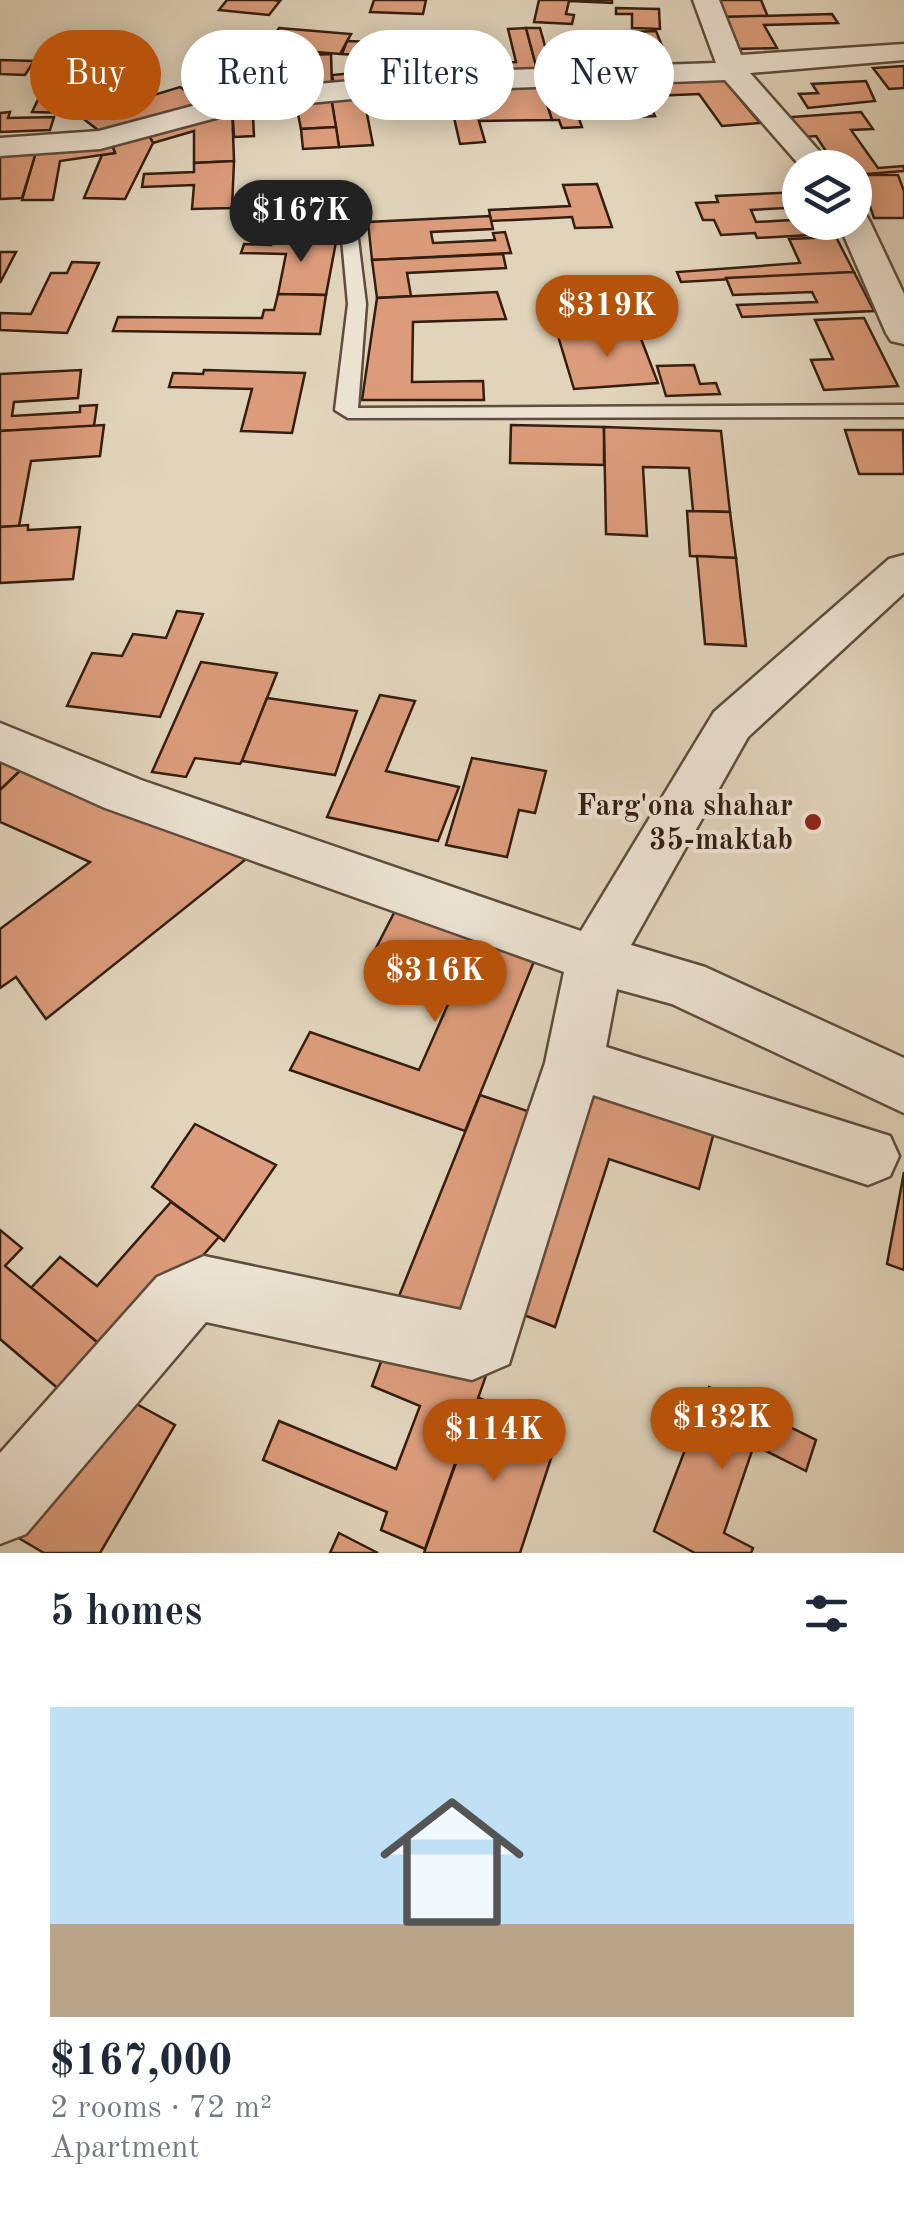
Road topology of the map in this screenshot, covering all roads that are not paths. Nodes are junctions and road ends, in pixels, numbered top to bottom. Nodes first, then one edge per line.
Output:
1 (706, 0) edge
2 (904, 52) edge
3 (734, 71) junction
4 (0, 147) edge
5 (804, 150) edge
6 (350, 239) dead end
7 (862, 240) edge
8 (904, 333) edge
9 (904, 410) edge
10 (904, 570) edge
11 (0, 741) edge
12 (594, 959) junction
13 (574, 1063) junction
14 (904, 1086) edge
15 (868, 1156) dead end
16 (0, 1508) edge

1 - 3 street
2 - 3 street
3 - 4 street
3 - 5 street
6 - 9 lane
7 - 8 street
10 - 12 street
11 - 12 street
12 - 13 street
12 - 14 street
13 - 15 street
13 - 16 street

